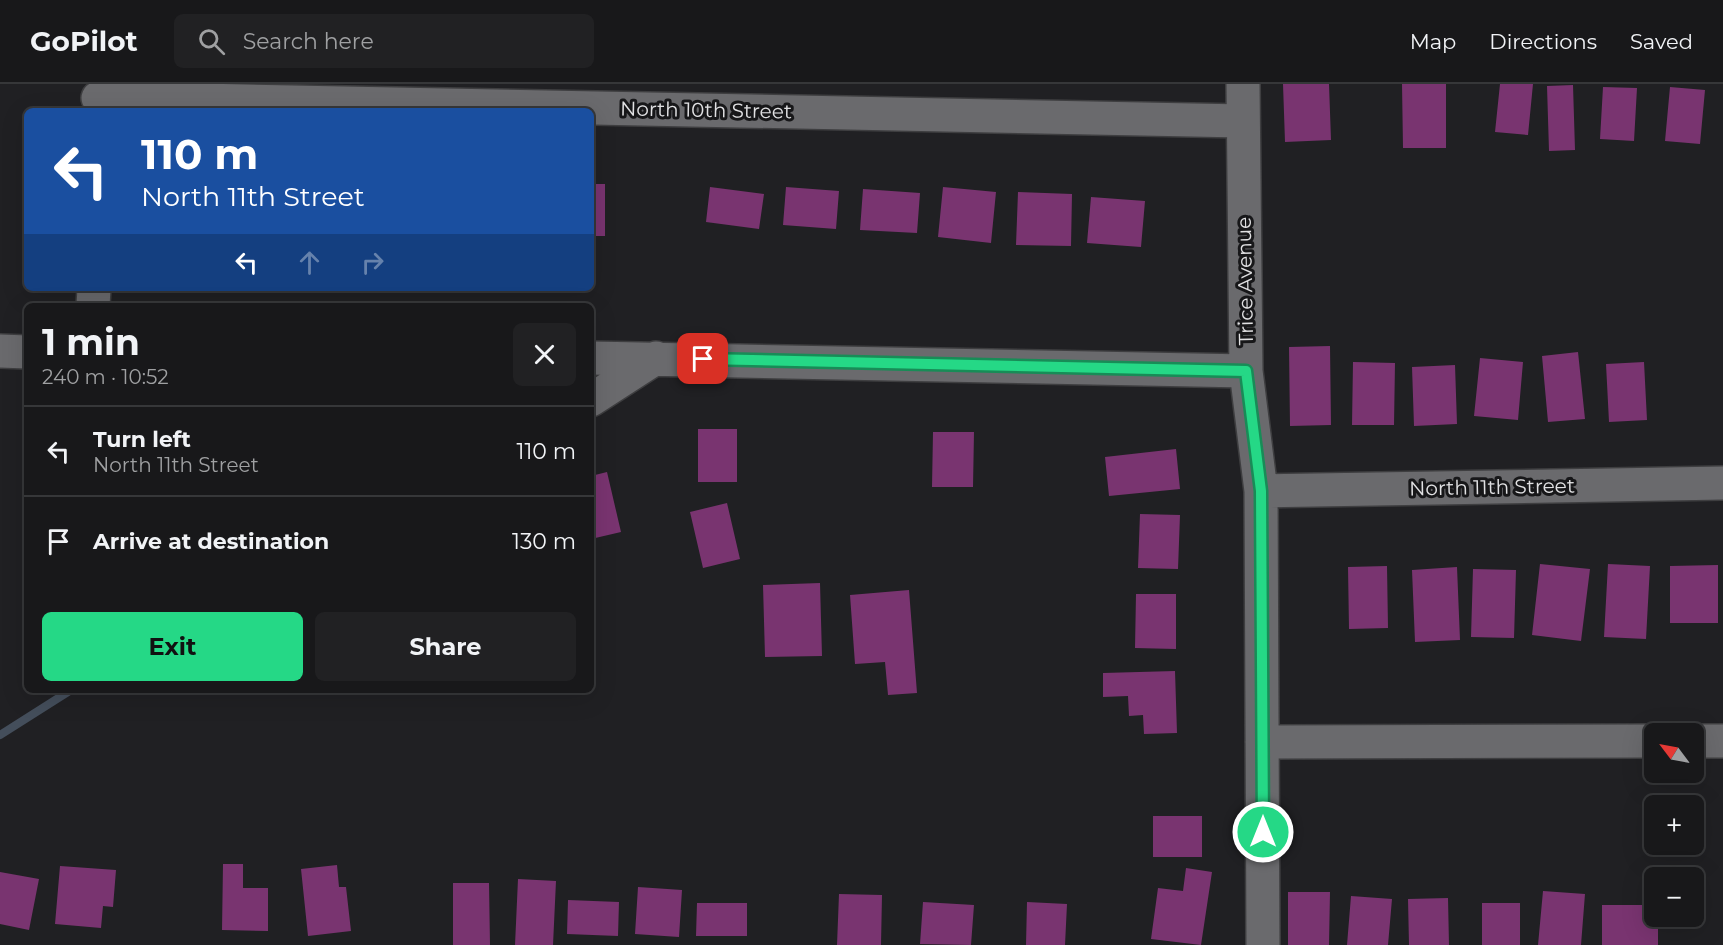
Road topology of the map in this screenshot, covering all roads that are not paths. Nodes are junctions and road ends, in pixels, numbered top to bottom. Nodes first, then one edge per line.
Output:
1 (1243, 84) edge
2 (98, 98) edge
3 (1243, 121) junction
4 (0, 351) edge
5 (24, 352) edge
6 (594, 358) edge
7 (656, 358) junction
8 (1246, 371) junction
9 (594, 398) edge
10 (1723, 483) edge
11 (1261, 491) junction
12 (1644, 741) edge
13 (1704, 741) edge
14 (1723, 741) edge
15 (1262, 742) junction
16 (1263, 945) edge

1 - 3 street, Trice Avenue
2 - 3 street, North 10th Street
3 - 8 street, Trice Avenue
4 - 5 street
6 - 7 street
7 - 8 street
7 - 9 street
8 - 11 street, Trice Avenue
10 - 11 street, North 11th Street
11 - 15 street, Trice Avenue
12 - 15 street
13 - 14 street
15 - 16 street, Trice Avenue

